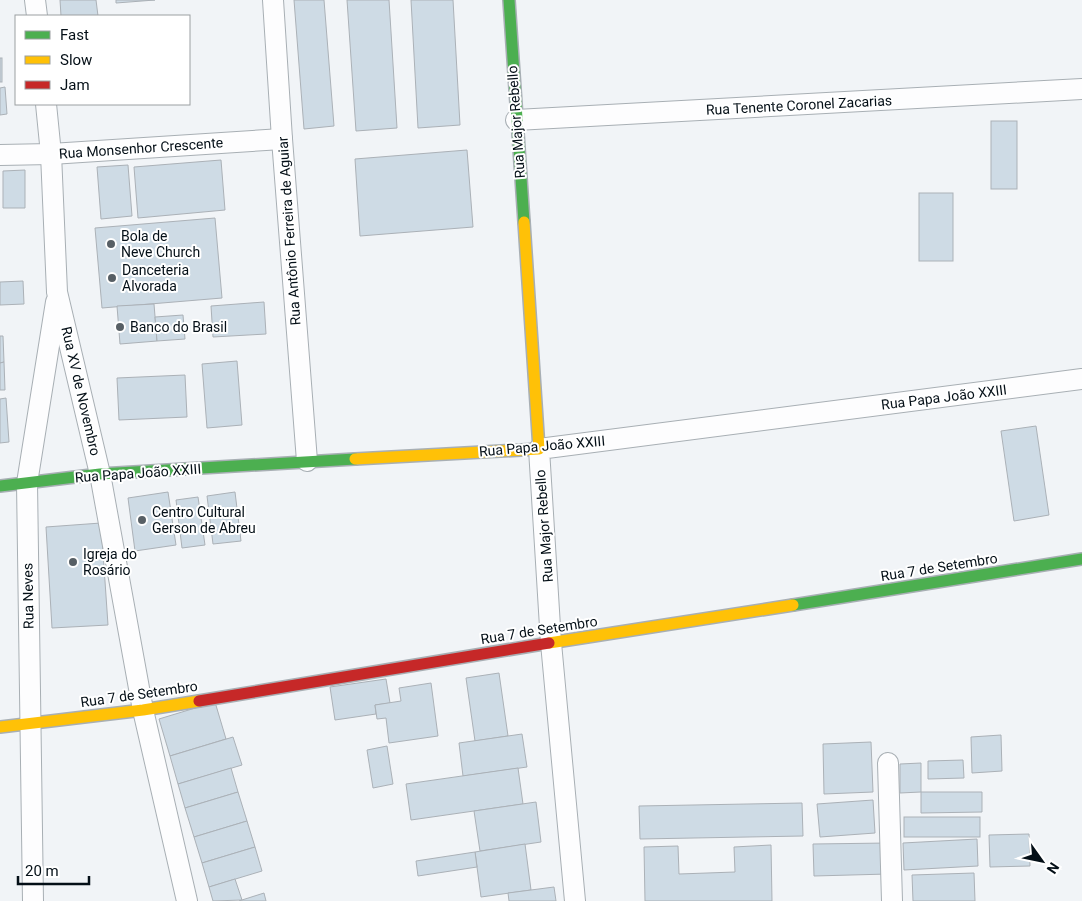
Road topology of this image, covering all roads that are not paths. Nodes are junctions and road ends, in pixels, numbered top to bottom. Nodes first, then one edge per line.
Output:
1 (35, 0) edge
2 (273, 0) edge
3 (508, 0) edge
4 (37, 15) edge
5 (1082, 89) edge
6 (46, 105) edge
7 (516, 120) junction
8 (282, 139) junction
9 (51, 154) junction
10 (0, 155) edge
11 (57, 292) junction
12 (1082, 379) edge
13 (539, 449) junction
14 (307, 461) junction
15 (100, 474) junction
16 (26, 484) junction
17 (0, 486) edge
18 (1082, 559) edge
19 (551, 643) junction
20 (143, 710) junction
21 (30, 723) junction
22 (0, 727) edge
23 (888, 763) dead end
24 (33, 901) edge
25 (187, 901) edge
26 (575, 901) edge
27 (892, 901) edge

1 - 4 street
2 - 8 street, Rua Antônio Ferreira de Aguiar
3 - 7 street, Rua Major Rebello
5 - 7 street, Rua Tenente Coronel Zacarias
6 - 9 street
7 - 13 street, Rua Major Rebello
8 - 9 street, Rua Monsenhor Crescente
8 - 14 street, Rua Antônio Ferreira de Aguiar
9 - 10 street, Rua Monsenhor Crescente
9 - 11 street
11 - 15 street, Rua XV de Novembro
11 - 16 street, Rua Neves
12 - 13 street, Rua Papa João XXIII
13 - 14 street, Rua Papa João XXIII
13 - 19 street, Rua Major Rebello
14 - 15 street, Rua Papa João XXIII
15 - 16 street, Rua Papa João XXIII
15 - 20 street, Rua XV de Novembro
16 - 17 street, Rua Papa João XXIII
16 - 21 street, Rua Neves
18 - 19 street, Rua 7 de Setembro
19 - 20 street, Rua 7 de Setembro
19 - 26 street, Rua Major Rebello
20 - 21 street, Rua 7 de Setembro
20 - 25 street, Rua XV de Novembro
21 - 22 street, Rua 7 de Setembro
21 - 24 street, Rua Neves
23 - 27 street

